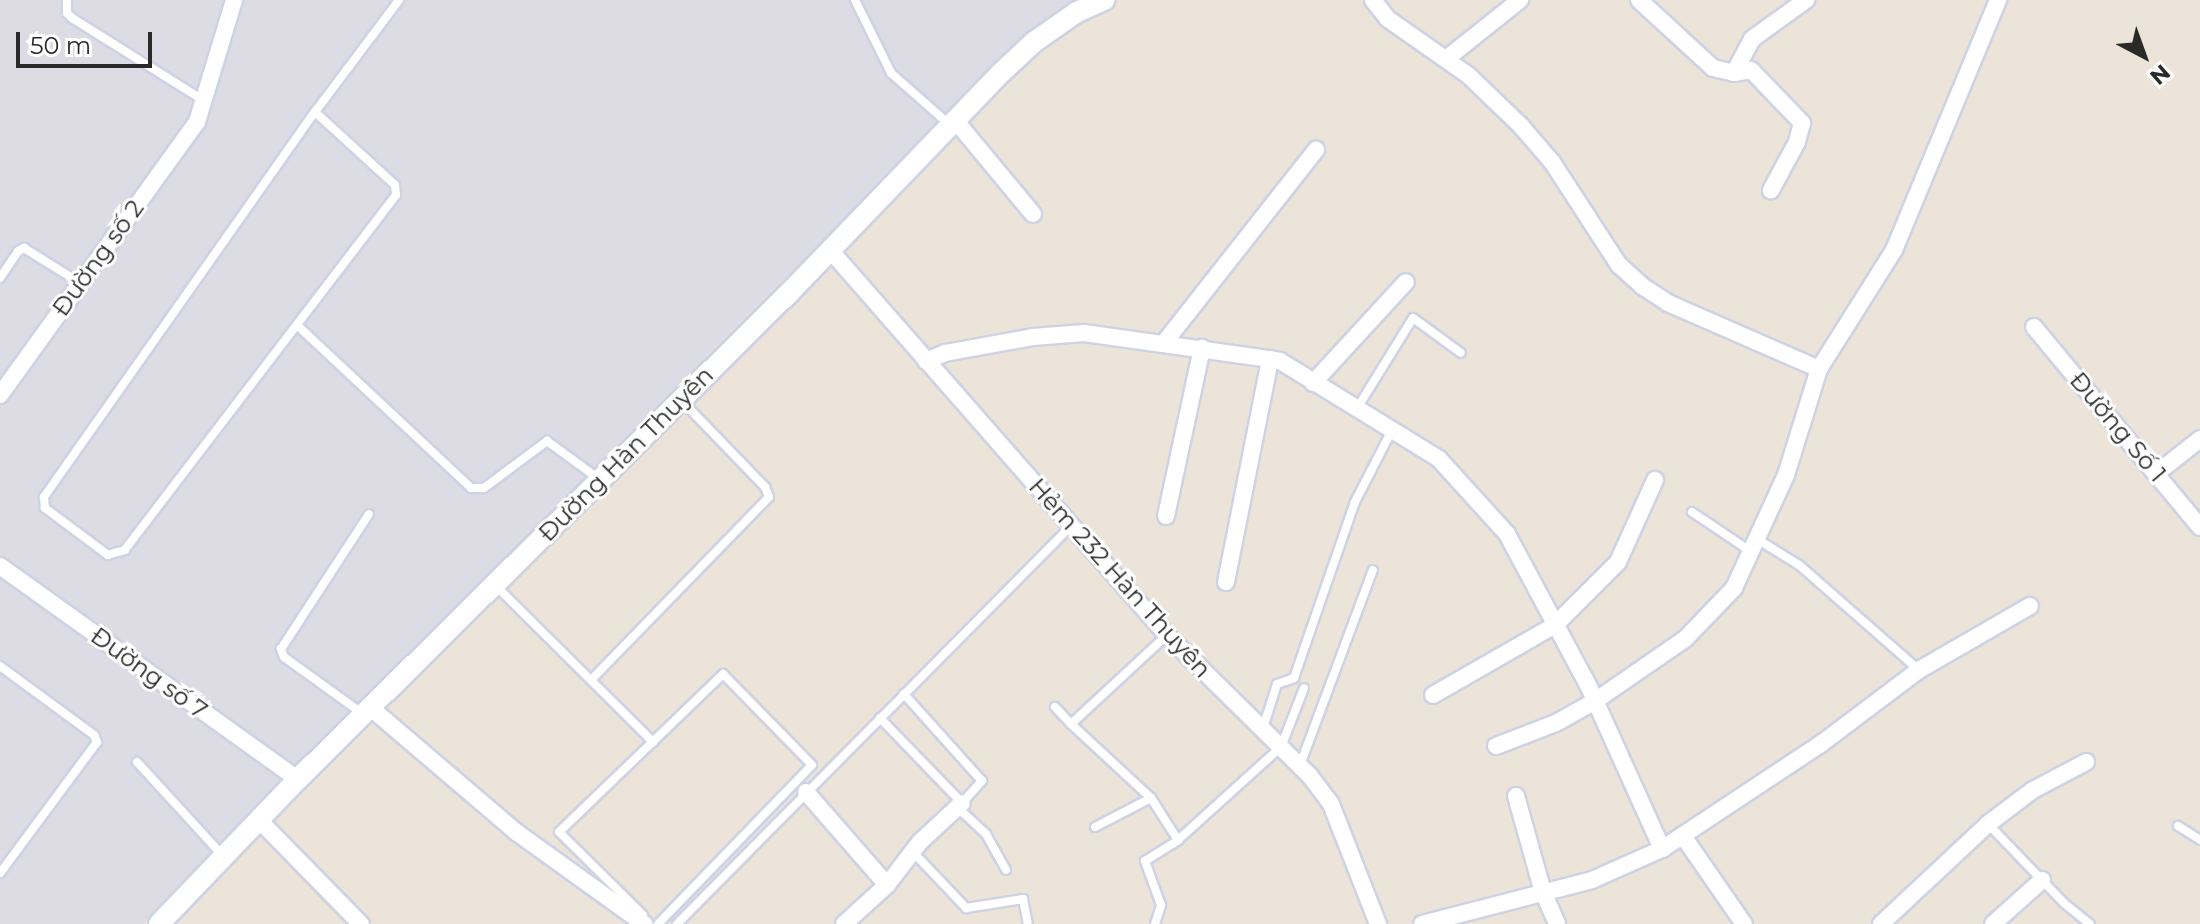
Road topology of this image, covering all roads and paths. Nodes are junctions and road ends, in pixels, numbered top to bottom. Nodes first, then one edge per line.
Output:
1 (67, 0) edge
2 (234, 0) edge
3 (399, 0) edge
4 (855, 0) edge
5 (1104, 0) edge
6 (1373, 0) edge
7 (1520, 0) edge
8 (1639, 0) edge
9 (1806, 0) edge
10 (1998, 0) edge
11 (1446, 59) junction
12 (1734, 73) junction
13 (206, 102) junction
14 (315, 112) junction
15 (953, 123) junction
16 (1316, 150) dead end
17 (1771, 190) dead end
18 (1033, 214) dead end
19 (830, 250) junction
20 (0, 278) edge
21 (1406, 282) dead end
22 (80, 283) junction
23 (298, 326) junction
24 (2034, 327) dead end
25 (1164, 343) junction
26 (1202, 348) junction
27 (1461, 353) dead end
28 (1270, 359) junction
29 (926, 361) junction
30 (1819, 369) junction
31 (1313, 383) junction
32 (0, 395) edge
33 (681, 400) junction
34 (1355, 411) junction
35 (1392, 430) junction
36 (2200, 439) edge
37 (2157, 473) junction
38 (600, 480) junction
39 (1655, 480) dead end
40 (1692, 512) dead end
41 (369, 514) dead end
42 (1166, 516) dead end
43 (1071, 526) junction
44 (2200, 527) edge
45 (1754, 545) junction
46 (0, 566) edge
47 (1373, 570) dead end
48 (1226, 582) dead end
49 (495, 584) junction
50 (2030, 606) dead end
51 (1555, 625) junction
52 (1167, 635) junction
53 (0, 666) edge
54 (1919, 670) junction
55 (591, 680) junction
56 (1304, 688) dead end
57 (904, 694) junction
58 (1433, 695) dead end
59 (1595, 701) junction
60 (1055, 707) dead end
61 (367, 711) junction
62 (880, 718) junction
63 (1071, 724) junction
64 (1263, 729) junction
65 (653, 742) junction
66 (1496, 746) dead end
67 (1281, 747) junction
68 (137, 762) dead end
69 (2086, 762) dead end
70 (1300, 765) junction
71 (298, 779) junction
72 (806, 792) junction
73 (1516, 796) dead end
74 (1151, 798) junction
75 (959, 805) junction
76 (259, 820) junction
77 (1988, 824) junction
78 (2178, 826) dead end
79 (1095, 827) dead end
80 (1683, 836) junction
81 (1178, 840) junction
82 (2200, 840) edge
83 (1662, 849) junction
84 (912, 851) junction
85 (224, 857) junction
86 (1006, 870) dead end
87 (0, 873) edge
88 (2042, 880) junction
89 (887, 885) junction
90 (1543, 892) junction
91 (159, 924) edge
92 (361, 924) edge
93 (644, 924) edge
94 (652, 924) edge
95 (658, 924) edge
96 (677, 924) edge
97 (844, 924) edge
98 (1028, 924) edge
99 (1155, 924) edge
100 (1378, 924) edge
101 (1422, 924) edge
102 (1557, 924) edge
103 (1744, 924) edge
104 (1881, 924) edge
105 (1993, 924) edge
106 (2090, 924) edge

1 - 13 lane
2 - 13 street, Đường số 2
3 - 14 lane
4 - 15 lane
5 - 15 street, Đường Hàn Thuyên
6 - 11 street
7 - 11 street
8 - 12 street
9 - 12 street
10 - 30 street
11 - 30 street
12 - 17 street
13 - 22 street, Đường số 2
14 - 23 lane
14 - 23 lane
15 - 18 street
15 - 19 street, Đường Hàn Thuyên
16 - 25 street
19 - 29 street, Hẻm 232 Hàn Thuyên
19 - 33 street, Đường Hàn Thuyên
20 - 22 lane
21 - 31 street
22 - 32 street, Đường số 2
23 - 38 lane
24 - 37 street, Đường Số 1
25 - 26 street
25 - 29 street
26 - 28 street
26 - 42 street
27 - 34 lane
28 - 31 street
28 - 48 street
29 - 43 street, Hẻm 232 Hàn Thuyên
30 - 45 street
31 - 34 street
33 - 38 street, Đường Hàn Thuyên
33 - 55 lane
34 - 35 street
35 - 51 street
35 - 64 lane
36 - 37 street
37 - 44 street, Đường Số 1
38 - 49 street, Đường Hàn Thuyên
39 - 51 street
40 - 45 lane
41 - 61 lane
43 - 52 street, Hẻm 232 Hàn Thuyên
43 - 57 lane
45 - 54 lane
45 - 59 street
46 - 71 street, Đường số 7
47 - 70 lane
49 - 55 lane
49 - 61 street, Đường Hàn Thuyên
50 - 54 street
51 - 58 street
51 - 59 street
52 - 63 lane
52 - 64 street, Hẻm 232 Hàn Thuyên
53 - 87 lane
54 - 80 street
55 - 65 lane
56 - 67 lane
57 - 62 lane
57 - 75 lane
59 - 66 street
59 - 83 street
60 - 63 lane
61 - 71 street, Đường Hàn Thuyên
61 - 93 street
62 - 72 lane
62 - 75 lane
63 - 74 lane
64 - 67 street, Hẻm 232 Hàn Thuyên
65 - 94 lane
65 - 95 lane
67 - 70 street, Hẻm 232 Hàn Thuyên
67 - 81 lane
68 - 85 lane
69 - 77 street
70 - 100 street, Hẻm 232 Hàn Thuyên
71 - 76 street, Đường Hàn Thuyên
72 - 89 street
72 - 96 lane
73 - 90 street
74 - 79 lane
74 - 81 lane
75 - 84 street
75 - 86 lane
76 - 85 street, Đường Hàn Thuyên
76 - 92 street
77 - 88 lane
77 - 104 street
78 - 82 lane
80 - 83 street
80 - 103 street
81 - 99 lane
83 - 90 street
84 - 89 street
84 - 98 lane
85 - 91 street, Đường Hàn Thuyên
88 - 105 street
88 - 106 lane
89 - 97 street
90 - 101 street
90 - 102 street

